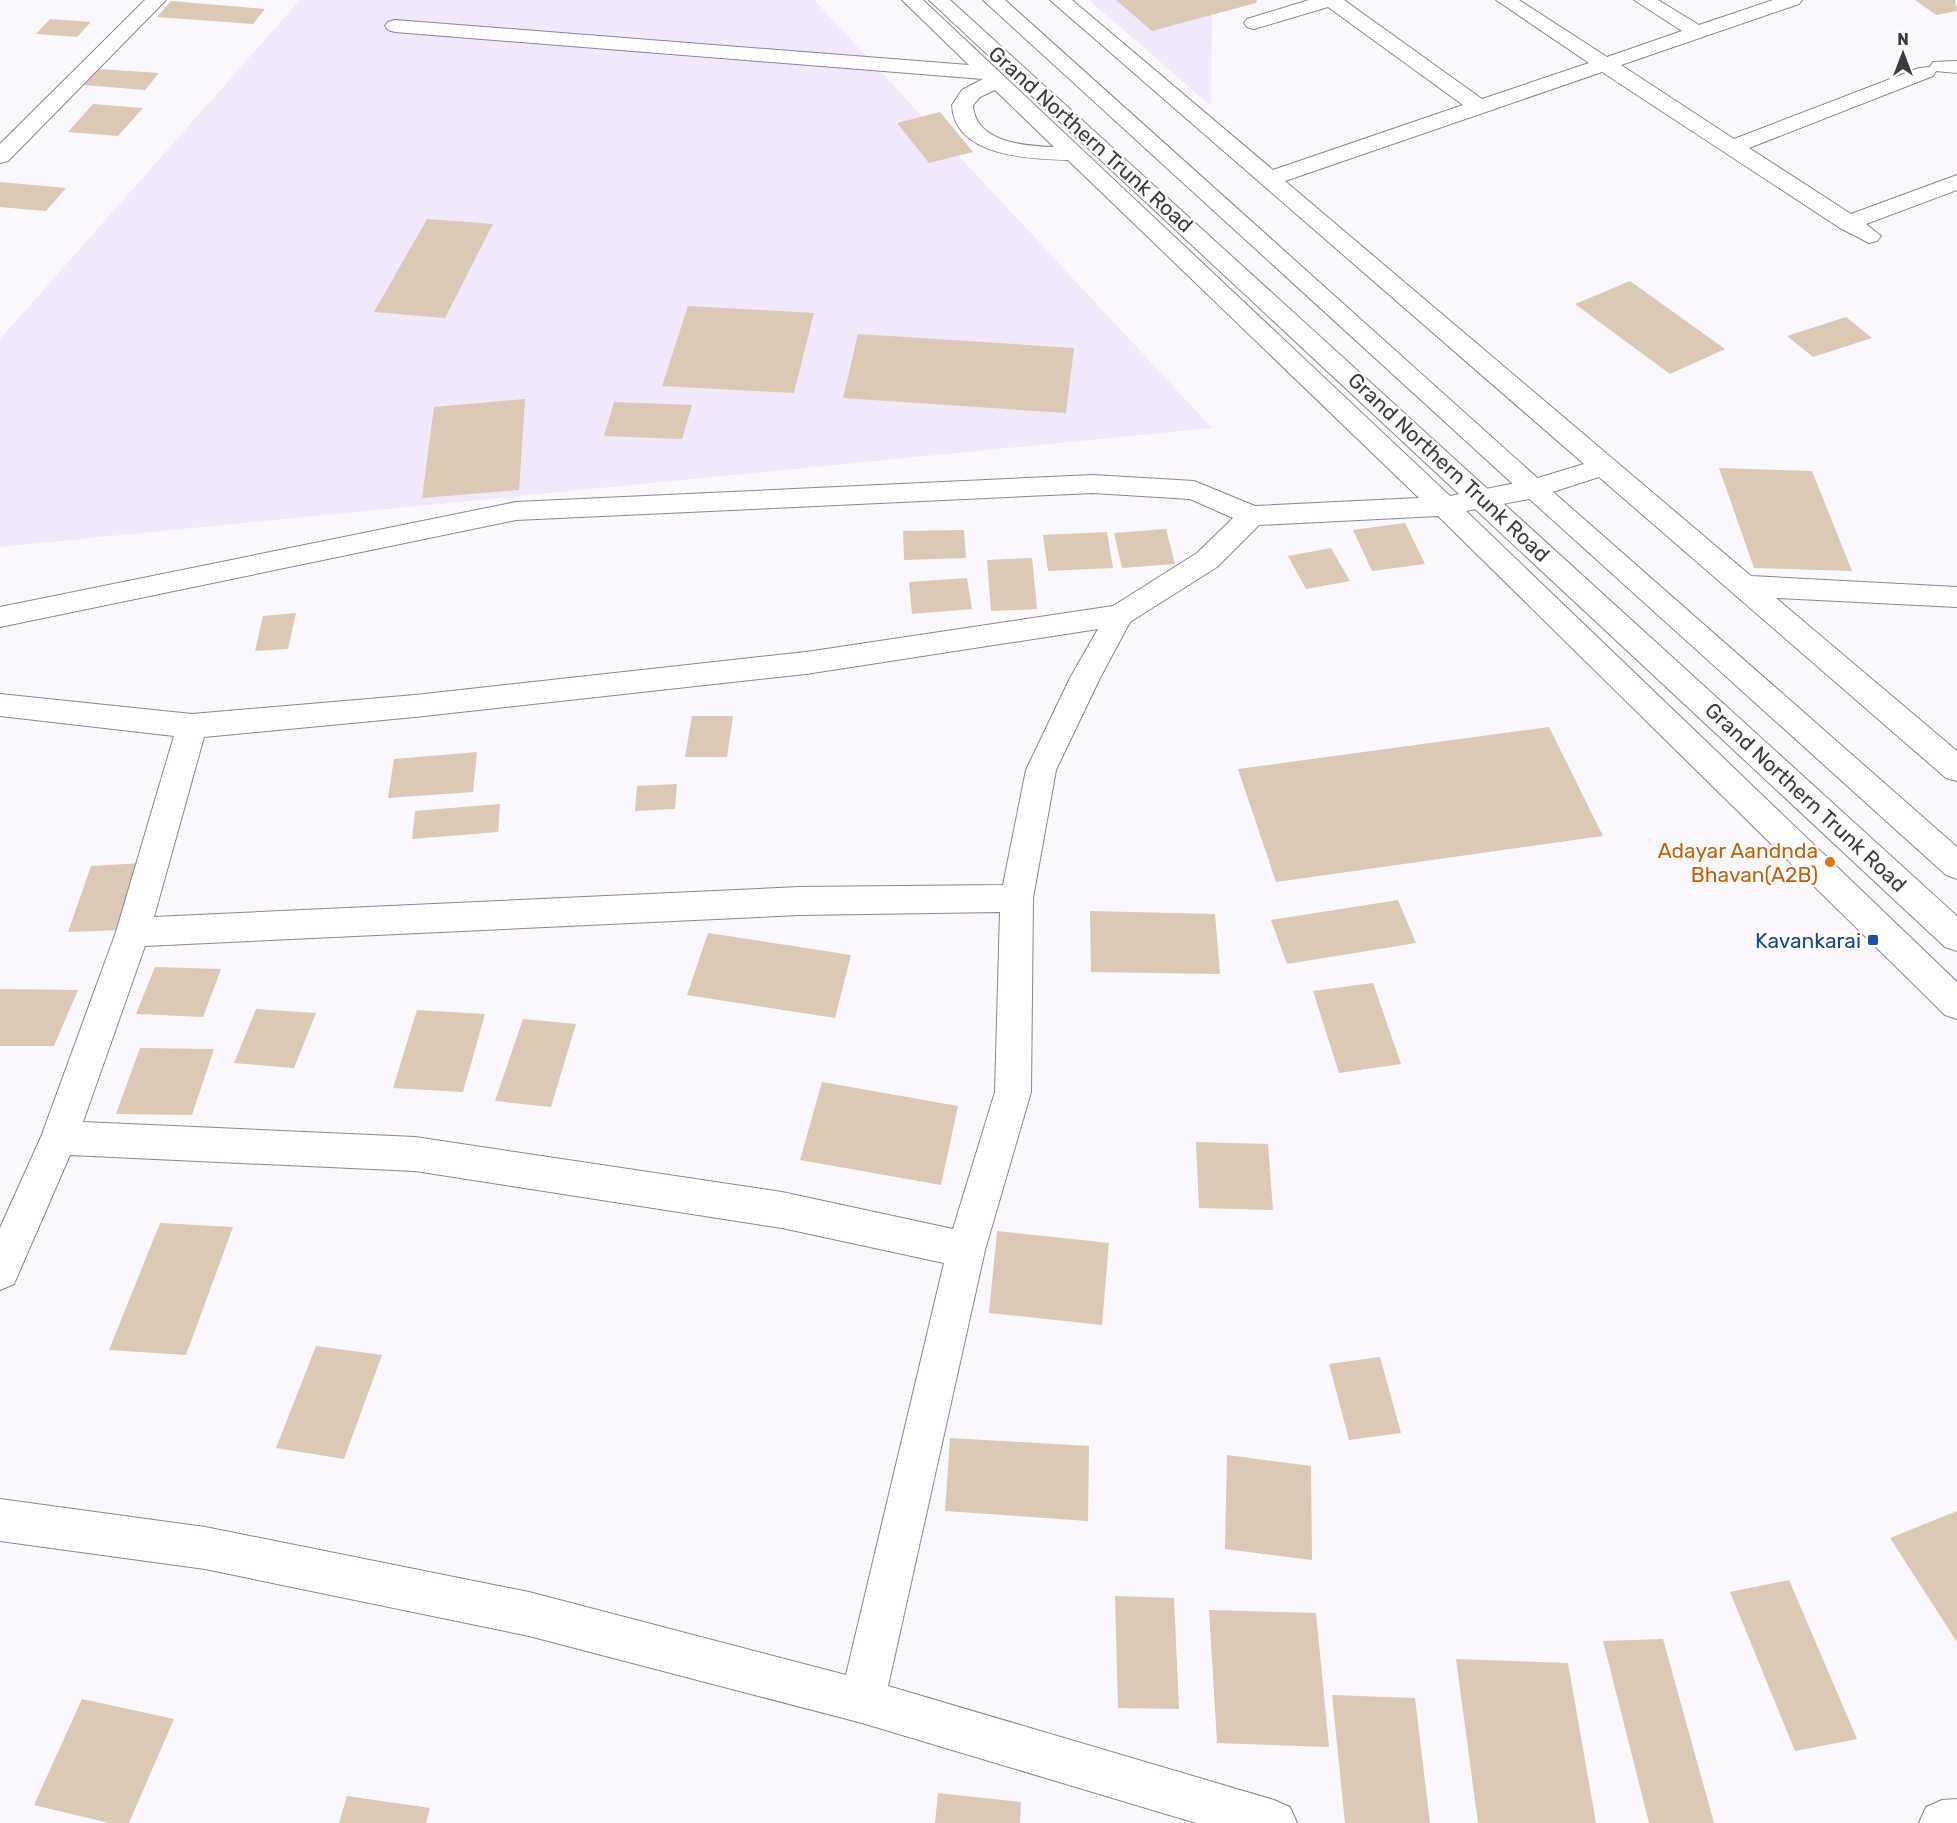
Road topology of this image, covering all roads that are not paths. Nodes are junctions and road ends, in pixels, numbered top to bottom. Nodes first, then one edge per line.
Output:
1 (156, 0) edge
2 (912, 0) edge
3 (939, 0) edge
4 (993, 0) edge
5 (1060, 0) edge
6 (1330, 0) edge
7 (1506, 0) edge
8 (1644, 0) edge
9 (1792, 0) edge
10 (1254, 23) dead end
11 (395, 26) dead end
12 (1697, 32) junction
13 (1605, 64) junction
14 (1941, 69) edge
15 (994, 78) junction
16 (1479, 107) junction
17 (1733, 147) junction
18 (1074, 154) junction
19 (0, 156) edge
20 (1269, 179) junction
21 (1957, 182) edge
22 (1848, 223) junction
23 (1869, 236) dead end
24 (1605, 466) junction
25 (1534, 489) junction
26 (1484, 499) junction
27 (1444, 506) junction
28 (1252, 516) junction
29 (1744, 586) junction
30 (1957, 597) edge
31 (1120, 615) junction
32 (0, 617) edge
33 (0, 705) edge
34 (192, 726) junction
35 (1957, 769) edge
36 (1957, 866) edge
37 (1017, 898) junction
38 (133, 932) junction
39 (1957, 937) edge
40 (1957, 1004) edge
41 (59, 1138) junction
42 (966, 1250) junction
43 (0, 1271) edge
44 (0, 1520) edge
45 (862, 1701) junction
46 (1957, 1822) edge
47 (1274, 1823) edge
48 (1942, 1823) edge

1 - 19 main road
2 - 15 main road
3 - 26 main road, Grand Northern Trunk Road
4 - 25 main road, Grand Northern Trunk Road
5 - 20 main road
6 - 10 main road
6 - 16 main road
7 - 13 main road
8 - 12 main road
9 - 12 main road
11 - 15 main road
12 - 13 main road
13 - 16 main road
13 - 17 main road
14 - 17 main road
15 - 18 main road
15 - 18 main road
16 - 20 main road
17 - 22 main road
18 - 27 main road
20 - 24 main road
21 - 22 main road
22 - 23 main road
24 - 25 main road
24 - 29 main road
25 - 26 main road
25 - 36 main road, Grand Northern Trunk Road
26 - 27 main road
26 - 39 main road, Grand Northern Trunk Road
27 - 28 main road
27 - 40 main road
28 - 31 main road
28 - 32 main road
29 - 30 main road
29 - 35 main road
31 - 34 main road
31 - 37 main road
33 - 34 main road
34 - 38 main road
37 - 38 main road
37 - 42 main road
38 - 41 main road
41 - 42 main road
41 - 43 main road
42 - 45 main road
44 - 45 main road
45 - 47 main road
46 - 48 main road

